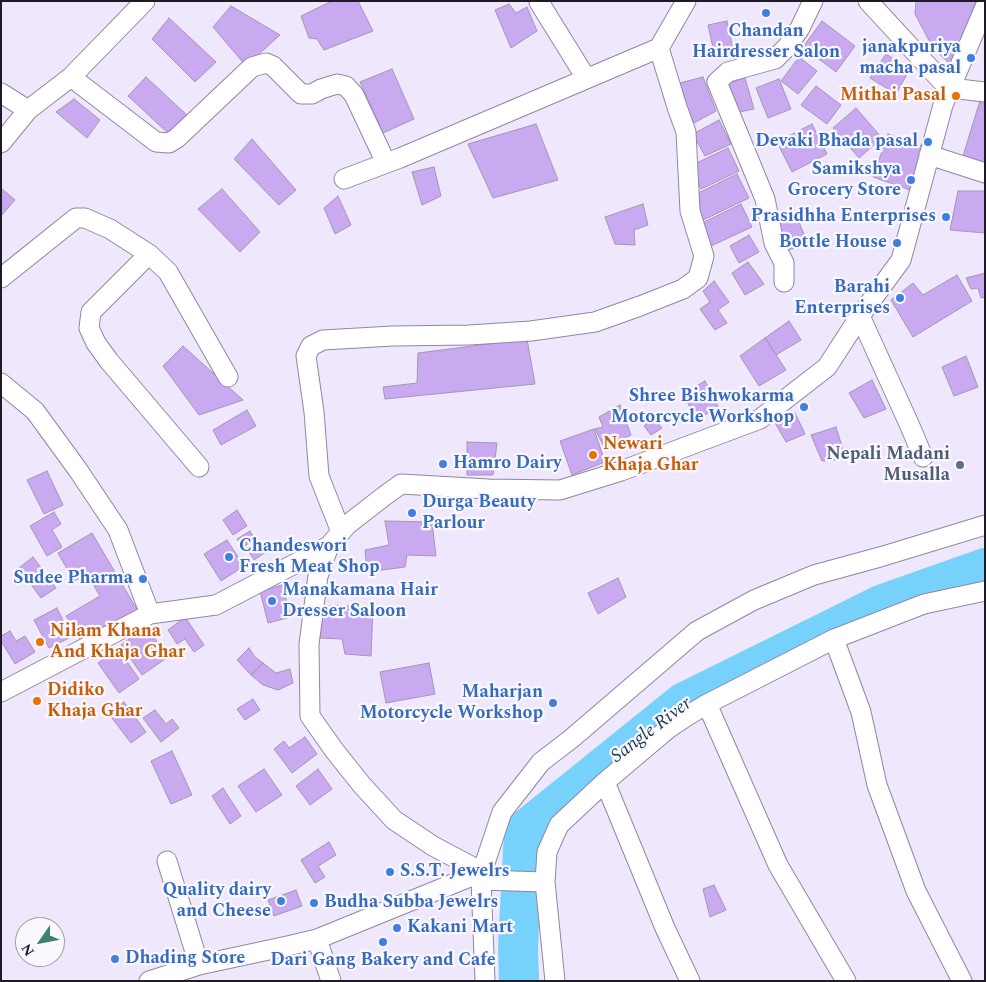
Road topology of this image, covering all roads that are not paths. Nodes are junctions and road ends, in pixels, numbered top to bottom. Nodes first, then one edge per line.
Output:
1 (145, 1) edge
2 (686, 1) edge
3 (813, 1) edge
4 (868, 1) edge
5 (538, 2) edge
6 (985, 7) edge
7 (660, 48) junction
8 (71, 77) junction
9 (586, 78) junction
10 (949, 89) junction
11 (985, 92) edge
12 (1, 93) edge
13 (28, 110) junction
14 (1, 143) edge
15 (929, 156) junction
16 (386, 163) junction
17 (985, 173) edge
18 (344, 179) dead end
19 (149, 254) junction
20 (1, 278) edge
21 (784, 282) dead end
22 (860, 316) junction
23 (228, 377) dead end
24 (1, 383) edge
25 (924, 458) dead end
26 (199, 467) dead end
27 (985, 525) edge
28 (335, 539) junction
29 (985, 591) edge
30 (150, 614) junction
31 (834, 639) junction
32 (1, 692) edge
33 (707, 704) junction
34 (605, 782) junction
35 (167, 861) dead end
36 (487, 878) junction
37 (539, 883) junction
38 (317, 939) junction
39 (199, 965) junction
40 (149, 981) edge
41 (331, 981) edge
42 (485, 981) edge
43 (555, 981) edge
44 (690, 981) edge
45 (846, 981) edge
46 (962, 981) edge

1 - 8 street
2 - 7 street
3 - 21 street
4 - 10 street
5 - 9 street
6 - 10 street
7 - 9 street
7 - 28 street
8 - 13 street
8 - 16 street
9 - 16 street
10 - 11 street
10 - 15 street
12 - 13 street
13 - 14 street
15 - 17 street
15 - 22 street
16 - 18 street
19 - 20 street
19 - 23 street
19 - 26 street
22 - 25 street
22 - 28 street
24 - 30 street
27 - 36 street
28 - 30 street
28 - 36 street
29 - 31 street
30 - 32 street
31 - 33 street
31 - 46 street
33 - 34 street
33 - 45 street
34 - 37 street
34 - 44 street
35 - 39 street
36 - 37 street
36 - 38 street
36 - 42 street
37 - 43 street
38 - 39 street
38 - 41 street
39 - 40 street

